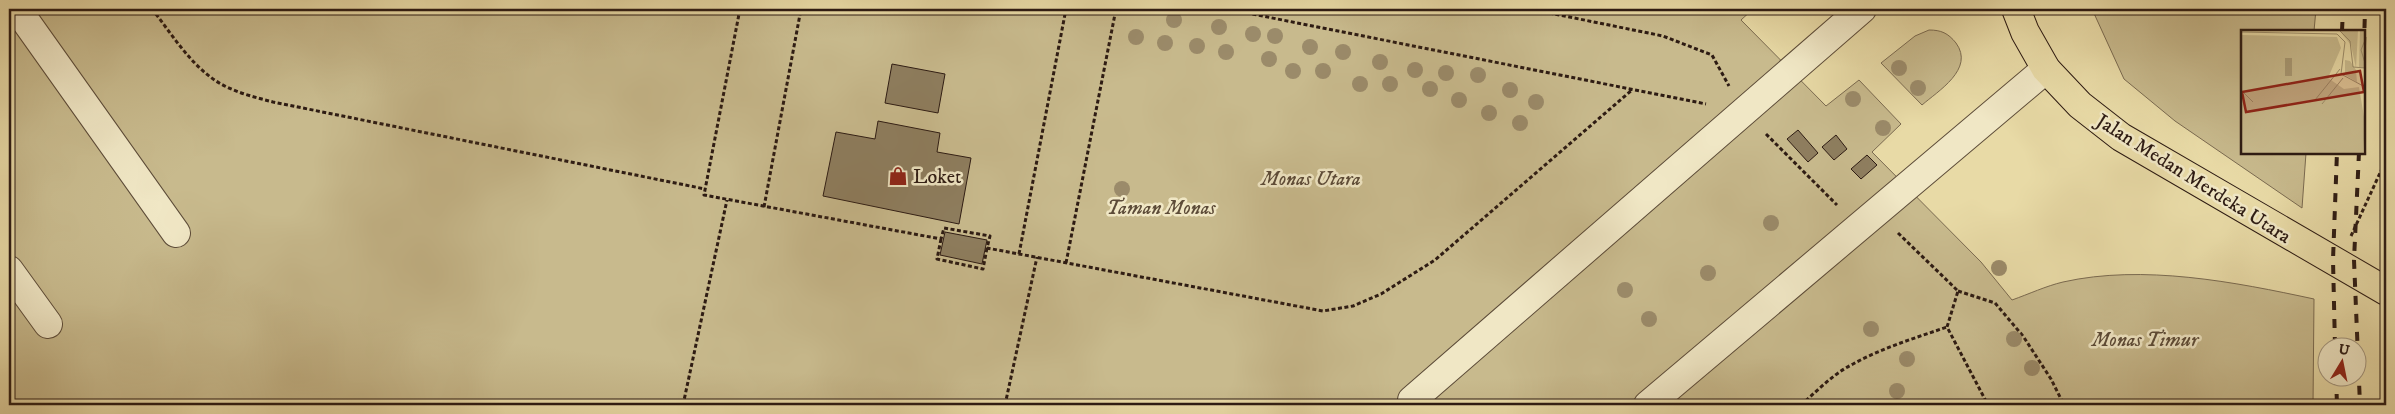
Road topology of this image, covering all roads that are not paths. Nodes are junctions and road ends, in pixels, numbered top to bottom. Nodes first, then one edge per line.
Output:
1 (17, 9) edge
2 (1862, 9) edge
3 (2016, 9) edge
4 (2046, 69) junction
5 (176, 233) dead end
6 (9, 270) edge
7 (2386, 291) edge
8 (48, 324) dead end
9 (1412, 400) dead end
10 (1648, 405) edge

1 - 5 street
2 - 9 street
3 - 4 main road, Jalan Medan Merdeka Utara
4 - 7 main road, Jalan Medan Merdeka Utara
4 - 10 street
6 - 8 street

